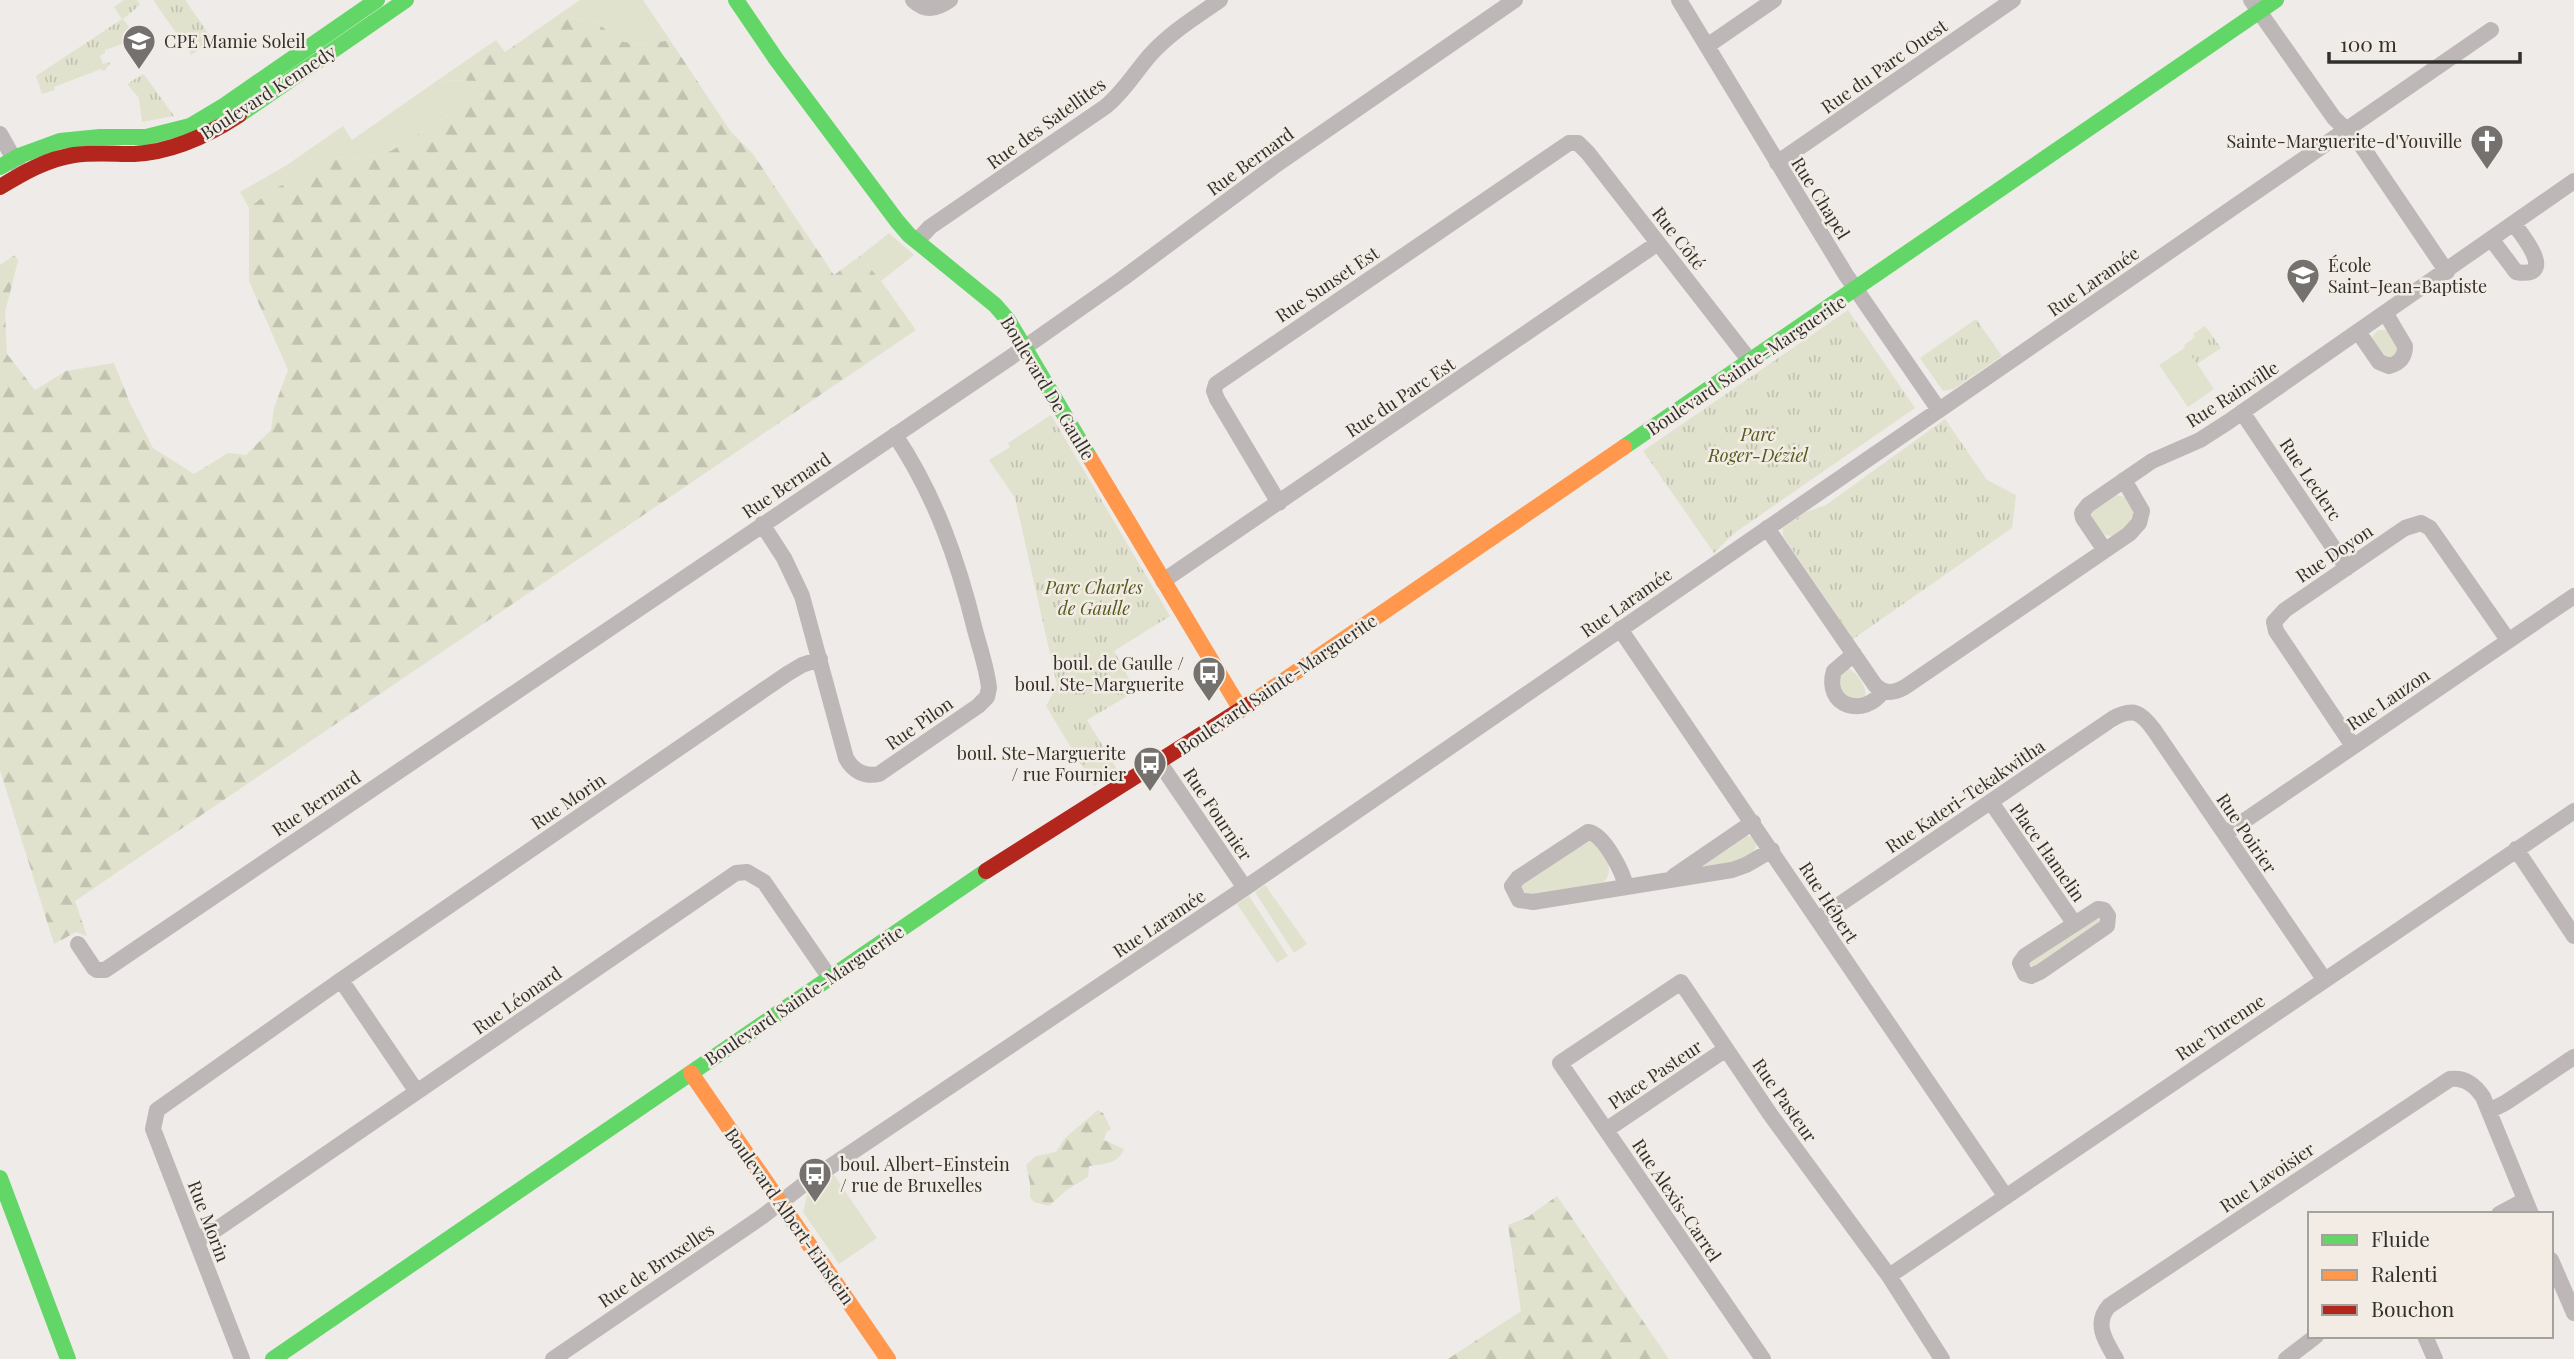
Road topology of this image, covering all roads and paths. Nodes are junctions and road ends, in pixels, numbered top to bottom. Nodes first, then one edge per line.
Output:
1 (377, 0) edge
2 (406, 0) edge
3 (736, 0) edge
4 (913, 0) edge
5 (950, 0) edge
6 (1220, 0) edge
7 (1514, 0) edge
8 (1679, 0) edge
9 (1774, 0) edge
10 (2013, 0) edge
11 (2276, 0) edge
12 (2255, 6) edge
13 (2491, 30) dead end
14 (1707, 46) junction
15 (2345, 129) junction
16 (0, 134) edge
17 (1574, 142) joint
18 (1777, 163) junction
19 (12, 166) edge
20 (2574, 181) edge
21 (0, 187) edge
22 (2514, 224) junction
23 (2492, 240) junction
24 (917, 241) junction
25 (1658, 243) junction
26 (2447, 271) junction
27 (1856, 290) junction
28 (2386, 314) junction
29 (2358, 333) junction
30 (1025, 347) junction
31 (1750, 362) junction
32 (1940, 410) junction
33 (2242, 412) junction
34 (895, 435) junction
35 (2124, 481) junction
36 (1279, 503) junction
37 (762, 524) junction
38 (1767, 528) junction
39 (2104, 549) junction
40 (2347, 568) junction
41 (1163, 581) junction
42 (2574, 596) edge
43 (1620, 629) junction
44 (2508, 640) junction
45 (1854, 654) junction
46 (820, 659) junction
47 (1883, 691) junction
48 (1241, 710) junction
49 (2135, 713) joint
50 (2353, 746) junction
51 (1158, 762) junction
52 (1991, 802) junction
53 (2574, 811) edge
54 (1753, 822) junction
55 (2225, 834) junction
56 (2516, 849) junction
57 (1772, 850) junction
58 (1669, 879) junction
59 (1626, 887) junction
60 (1245, 888) junction
61 (1818, 919) junction
62 (2074, 923) junction
63 (2574, 936) edge
64 (78, 944) dead end
65 (830, 978) junction
66 (2323, 979) junction
67 (341, 980) junction
68 (1726, 1049) junction
69 (2574, 1057) edge
70 (1560, 1063) joint
71 (691, 1073) junction
72 (417, 1092) junction
73 (2489, 1111) junction
74 (1605, 1130) junction
75 (0, 1178) edge
76 (2006, 1197) junction
77 (780, 1202) junction
78 (2528, 1207) edge
79 (2507, 1212) edge
80 (196, 1240) junction
81 (2553, 1265) edge
82 (1889, 1276) junction
83 (2574, 1313) edge
84 (2313, 1338) edge
85 (2426, 1338) edge
86 (68, 1359) edge
87 (242, 1359) edge
88 (273, 1359) edge
89 (552, 1359) edge
90 (888, 1359) edge
91 (1763, 1359) edge
92 (1942, 1359) edge
93 (2116, 1359) edge
94 (2286, 1359) edge
95 (2435, 1359) edge

1 - 19 street, Boulevard Kennedy
2 - 19 street, Boulevard Kennedy
3 - 24 street, Boulevard De Gaulle
4 - 5 street
6 - 24 street, Rue des Satellites
7 - 30 street, Rue Bernard
8 - 14 street, Rue Chapel
9 - 14 street
10 - 18 street, Rue du Parc Ouest
11 - 12 street, Boulevard Sainte-Marguerite
12 - 15 street
12 - 27 street, Boulevard Sainte-Marguerite
13 - 15 street, Rue Laramée
14 - 18 street, Rue Chapel
15 - 26 street
15 - 32 street, Rue Laramée
16 - 19 street
17 - 25 street, Rue Côté
17 - 36 street, Rue Sunset Est
18 - 27 street, Rue Chapel
19 - 21 street, Boulevard Kennedy
20 - 22 street, Rue Rainville
22 - 23 street, Rue Rainville
22 - 23 street
23 - 26 street, Rue Rainville
24 - 30 street, Boulevard De Gaulle
25 - 31 street, Rue Côté
25 - 36 street, Rue du Parc Est
26 - 28 street, Rue Rainville
27 - 31 street, Boulevard Sainte-Marguerite
27 - 32 street, Rue Chapel
28 - 29 street, Rue Rainville
28 - 29 street
29 - 33 street, Rue Rainville
30 - 34 street, Rue Bernard
30 - 41 street, Boulevard De Gaulle
31 - 48 street, Boulevard Sainte-Marguerite
32 - 38 street, Rue Laramée
33 - 35 street, Rue Rainville
33 - 40 street, Rue Leclerc
34 - 37 street, Rue Bernard
34 - 46 street, Rue Pilon
35 - 39 street
35 - 39 street, Rue Rainville
36 - 41 street, Rue du Parc Est
37 - 46 street, Rue Pilon
37 - 64 street, Rue Bernard
38 - 43 street, Rue Laramée
38 - 45 street
39 - 47 street
40 - 44 street, Rue Doyon
40 - 50 street, Rue Doyon
41 - 48 street, Boulevard De Gaulle
42 - 44 street, Rue Lauzon
43 - 54 street, Rue Hébert
43 - 60 street, Rue Laramée
44 - 50 street, Rue Lauzon
45 - 47 street
45 - 47 street
46 - 67 street, Rue Morin
48 - 51 street, Boulevard Sainte-Marguerite
49 - 52 street, Rue Kateri-Tekakwitha
49 - 55 street, Rue Poirier
50 - 55 street, Rue Lauzon
51 - 60 street, Rue Fournier
51 - 65 street, Boulevard Sainte-Marguerite
52 - 61 street, Rue Kateri-Tekakwitha
52 - 62 street, Place Hamelin
53 - 56 street, Rue Turenne
54 - 57 street, Rue Hébert
54 - 58 street
55 - 66 street, Rue Poirier
56 - 63 street
56 - 66 street, Rue Turenne
57 - 58 street
57 - 61 street, Rue Hébert
58 - 59 street
59 - 59 street
60 - 77 street, Rue Laramée
61 - 76 street, Rue Hébert
62 - 62 street, Place Hamelin
65 - 71 street, Boulevard Sainte-Marguerite
65 - 72 street, Rue Léonard
66 - 76 street, Rue Turenne
67 - 72 street
67 - 80 street, Rue Morin
68 - 70 street, Rue Pasteur
68 - 74 street, Place Pasteur
68 - 82 street, Rue Pasteur
69 - 73 street
70 - 74 street, Rue Alexis-Carrel
71 - 77 street, Boulevard Albert-Einstein
71 - 88 street, Boulevard Sainte-Marguerite
72 - 80 street, Rue Léonard
73 - 78 street, Rue Lavoisier
73 - 93 street, Rue Lavoisier
74 - 91 street, Rue Alexis-Carrel
75 - 86 street
76 - 82 street, Rue Turenne
77 - 89 street, Rue de Bruxelles
77 - 90 street, Boulevard Albert-Einstein
78 - 79 street
80 - 87 street, Rue Morin
81 - 83 street
82 - 92 street, Rue Pasteur
84 - 94 street
85 - 95 street

